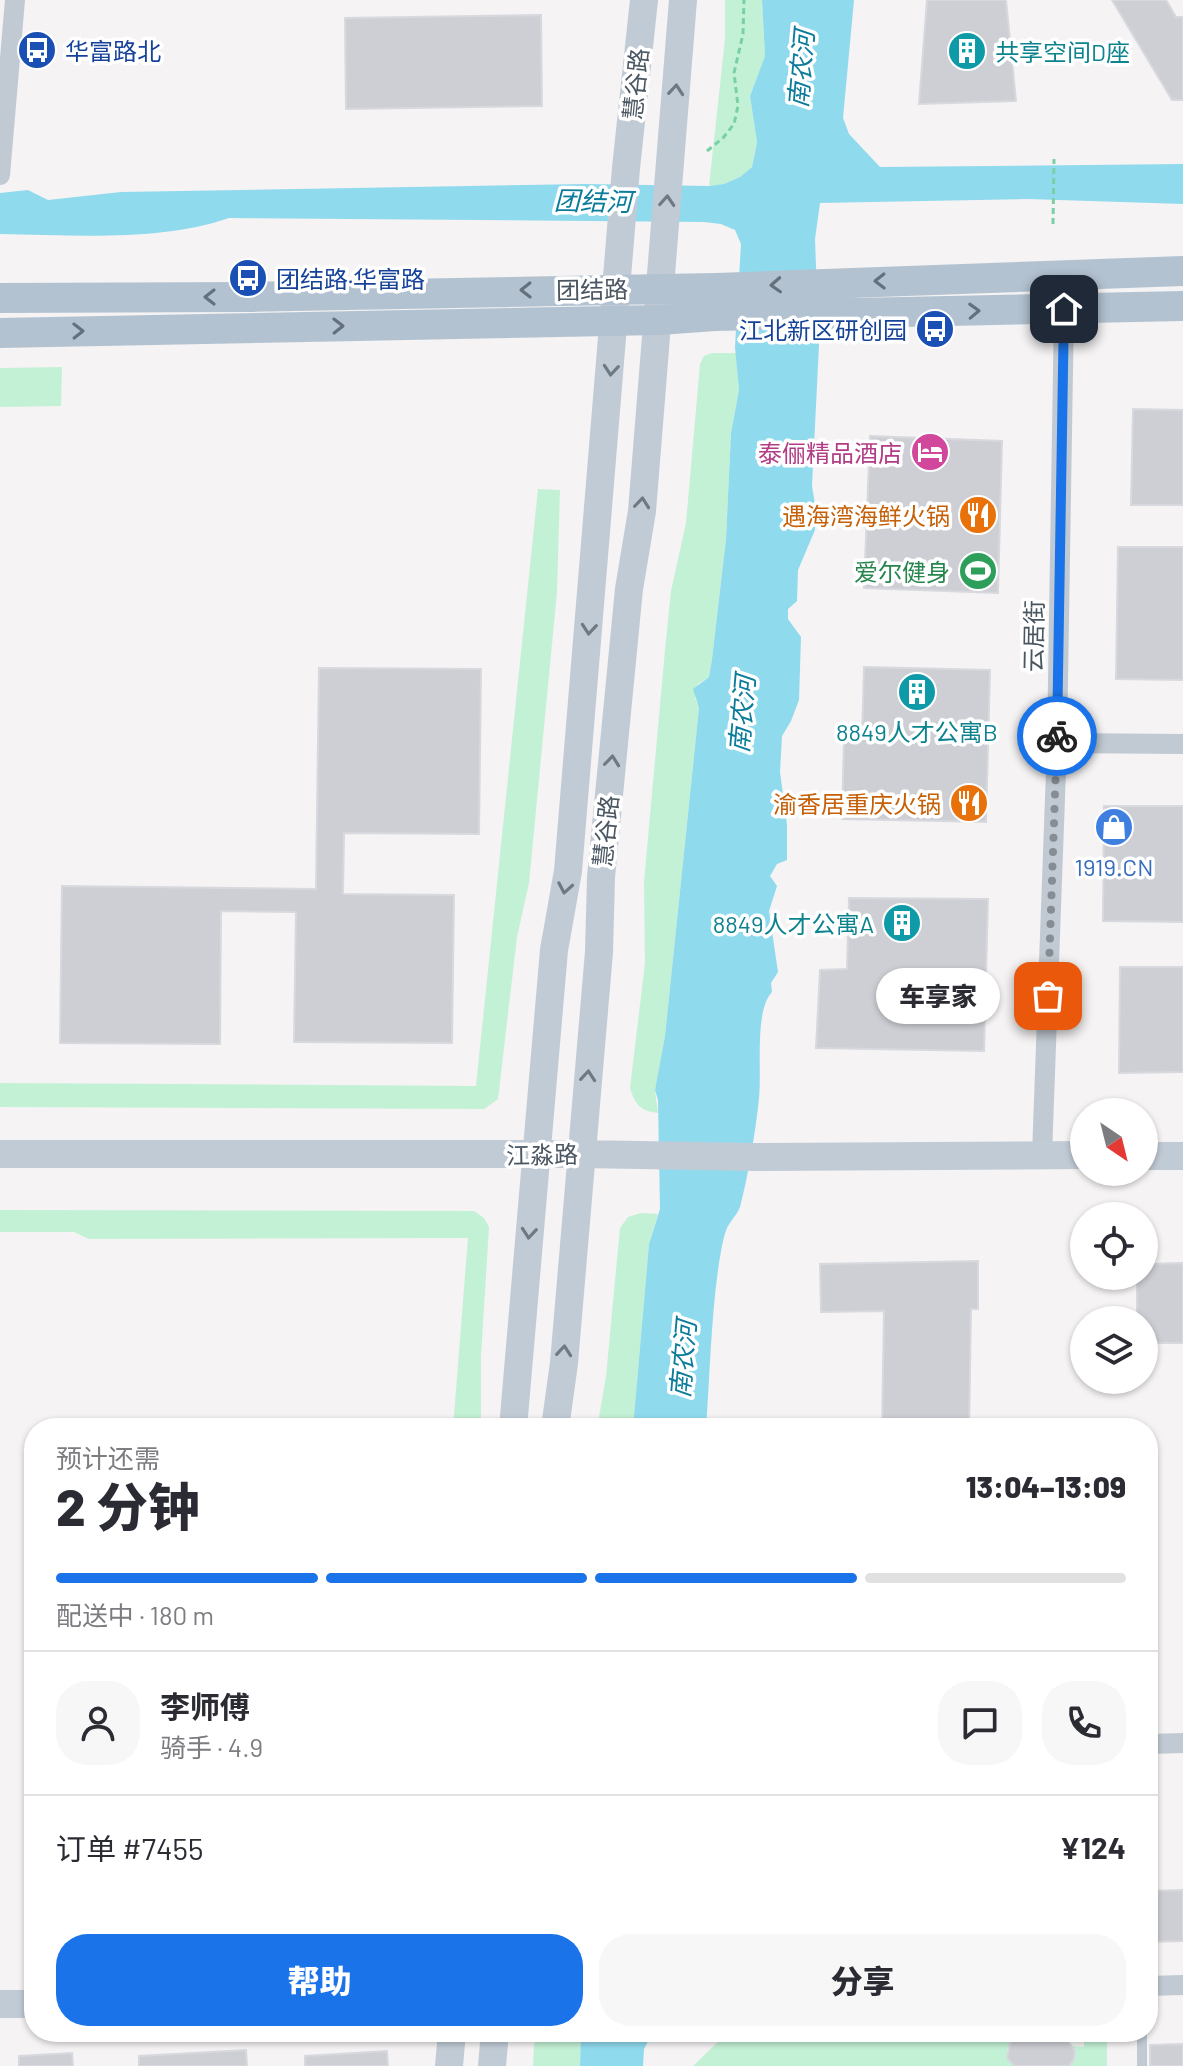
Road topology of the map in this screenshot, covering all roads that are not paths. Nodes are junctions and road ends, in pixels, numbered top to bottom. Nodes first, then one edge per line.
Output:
1 (15, 0) edge
2 (644, 0) edge
3 (683, 0) edge
4 (0, 175) edge
5 (1183, 271) edge
6 (659, 287) junction
7 (617, 288) junction
8 (0, 298) edge
9 (715, 302) junction
10 (1183, 306) edge
11 (1064, 309) junction
12 (659, 320) junction
13 (615, 321) junction
14 (0, 333) edge
15 (1057, 743) junction
16 (1183, 744) edge
17 (0, 1154) edge
18 (581, 1154) junction
19 (537, 1155) junction
20 (1042, 1155) junction
21 (1070, 1155) edge
22 (1158, 1156) edge
23 (1183, 1156) edge
24 (514, 1418) edge
25 (556, 1418) edge
26 (1183, 1743) edge
27 (1158, 1744) edge
28 (1183, 1985) edge
29 (1158, 1986) edge
30 (0, 2004) edge
31 (24, 2004) edge
32 (451, 2042) edge
33 (494, 2042) edge
34 (1142, 2042) edge
35 (449, 2066) edge
36 (492, 2066) edge
37 (1142, 2066) edge

1 - 4 street
2 - 7 main road, 慧谷路
6 -> 3 main road, 慧谷路
5 -> 9 main road, 团结路
6 - 7 main road, 团结路
6 - 9 main road, 团结路
6 - 12 main road, 慧谷路
7 -> 8 main road, 团结路
7 - 13 main road, 慧谷路
9 -> 11 main road, 团结路
9 - 12 main road, 团结路
10 - 11 main road, 团结路
11 - 15 street, 云居街
12 - 13 main road, 团结路
18 -> 12 main road, 慧谷路
14 -> 13 main road, 团结路
13 -> 19 main road, 慧谷路
15 - 16 street
15 - 20 street, 云居街
17 - 19 main road, 江淼路
18 - 19 main road, 江淼路
18 - 20 main road, 江淼路
25 -> 18 main road, 慧谷路
19 -> 24 main road, 慧谷路
20 - 21 main road, 江淼路
22 - 23 main road
26 - 27 street
28 - 29 street
30 - 31 main road
32 - 35 main road
33 - 36 main road
34 - 37 lane

